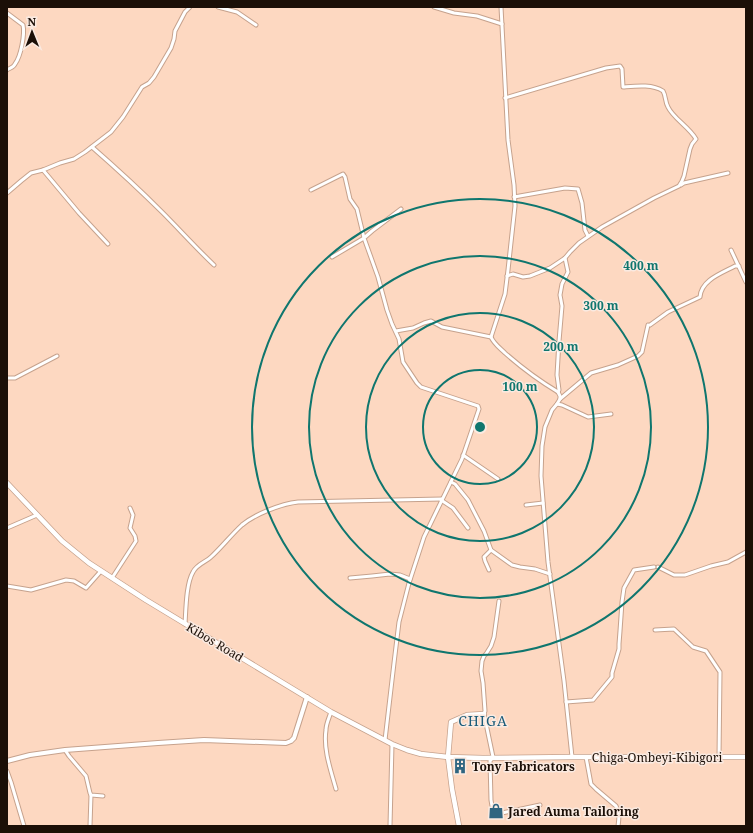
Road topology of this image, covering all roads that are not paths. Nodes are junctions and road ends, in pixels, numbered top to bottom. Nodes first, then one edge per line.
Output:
1 (190, 7) edge
2 (218, 7) edge
3 (434, 7) edge
4 (501, 7) edge
5 (7, 13) edge
6 (502, 24) junction
7 (256, 25) dead end
8 (7, 70) edge
9 (505, 98) junction
10 (92, 147) junction
11 (43, 170) junction
12 (728, 174) dead end
13 (679, 186) junction
14 (311, 190) dead end
15 (7, 193) edge
16 (514, 197) junction
17 (401, 209) dead end
18 (588, 236) junction
19 (364, 238) junction
20 (108, 244) dead end
21 (731, 250) dead end
22 (332, 257) dead end
23 (565, 258) junction
24 (214, 265) dead end
25 (738, 266) junction
26 (507, 276) junction
27 (746, 282) edge
28 (396, 331) junction
29 (491, 337) junction
30 (57, 356) dead end
31 (7, 378) edge
32 (558, 392) junction
33 (560, 399) junction
34 (557, 404) junction
35 (611, 414) dead end
36 (463, 455) junction
37 (498, 479) dead end
38 (451, 482) junction
39 (7, 483) edge
40 (442, 500) junction
41 (543, 503) junction
42 (526, 505) dead end
43 (130, 508) dead end
44 (37, 515) junction
45 (7, 528) edge
46 (468, 528) dead end
47 (491, 550) junction
48 (746, 552) edge
49 (101, 570) junction
50 (489, 570) dead end
51 (550, 574) junction
52 (112, 578) junction
53 (350, 578) dead end
54 (410, 579) junction
55 (7, 586) edge
56 (499, 601) dead end
57 (185, 624) junction
58 (655, 630) dead end
59 (307, 697) junction
60 (566, 702) junction
61 (331, 712) junction
62 (484, 714) junction
63 (385, 740) junction
64 (392, 744) junction
65 (65, 750) junction
66 (448, 757) junction
67 (572, 757) junction
68 (586, 757) junction
69 (719, 757) junction
70 (746, 757) edge
71 (492, 758) junction
72 (7, 761) edge
73 (7, 771) edge
74 (336, 789) dead end
75 (91, 795) junction
76 (103, 796) dead end
77 (540, 805) dead end
78 (20, 826) edge
79 (23, 826) edge
80 (90, 826) edge
81 (390, 826) edge
82 (459, 826) edge
83 (618, 826) edge

1 - 10 street
2 - 7 street
3 - 6 street
4 - 6 street
5 - 8 street
6 - 9 street
9 - 13 street
9 - 16 street
10 - 11 street
10 - 24 street
11 - 15 street
11 - 20 street
12 - 13 street
13 - 18 street
14 - 19 street
16 - 18 street
16 - 26 street
17 - 19 street
18 - 23 street
19 - 22 street
19 - 28 street
21 - 25 street
23 - 26 street
23 - 32 street
25 - 27 street
25 - 33 street
26 - 29 street
28 - 29 street
28 - 36 street
29 - 32 street
30 - 31 street
32 - 33 street
33 - 34 street
34 - 35 street
34 - 41 street
36 - 37 street
36 - 38 street
38 - 40 street
38 - 47 street
39 - 44 main road, Kibos Road
40 - 46 street
40 - 54 street
40 - 57 street
41 - 42 street
41 - 51 street
43 - 52 street
44 - 45 street
44 - 49 main road, Kibos Road
47 - 50 street
47 - 51 street
48 - 60 street
49 - 52 main road, Kibos Road
49 - 55 street
51 - 60 street
52 - 57 main road, Kibos Road
53 - 54 street
54 - 63 street
56 - 62 street
57 - 59 main road, Kibos Road
58 - 69 street
59 - 61 main road, Kibos Road
59 - 65 street
60 - 67 street
61 - 63 main road, Kibos Road
61 - 74 street
62 - 66 main road
62 - 71 street
63 - 64 main road, Kibos Road
64 - 66 main road, Kibos Road
64 - 81 street
65 - 72 street
65 - 75 street
66 - 71 main road, Chiga-Ombeyi-Kibigori
66 - 82 main road
67 - 68 main road, Chiga-Ombeyi-Kibigori
67 - 71 main road, Chiga-Ombeyi-Kibigori
68 - 69 main road, Chiga-Ombeyi-Kibigori
68 - 83 street
69 - 70 main road, Chiga-Ombeyi-Kibigori
71 - 77 street
73 - 79 street
75 - 76 street
75 - 80 street
78 - 79 street

